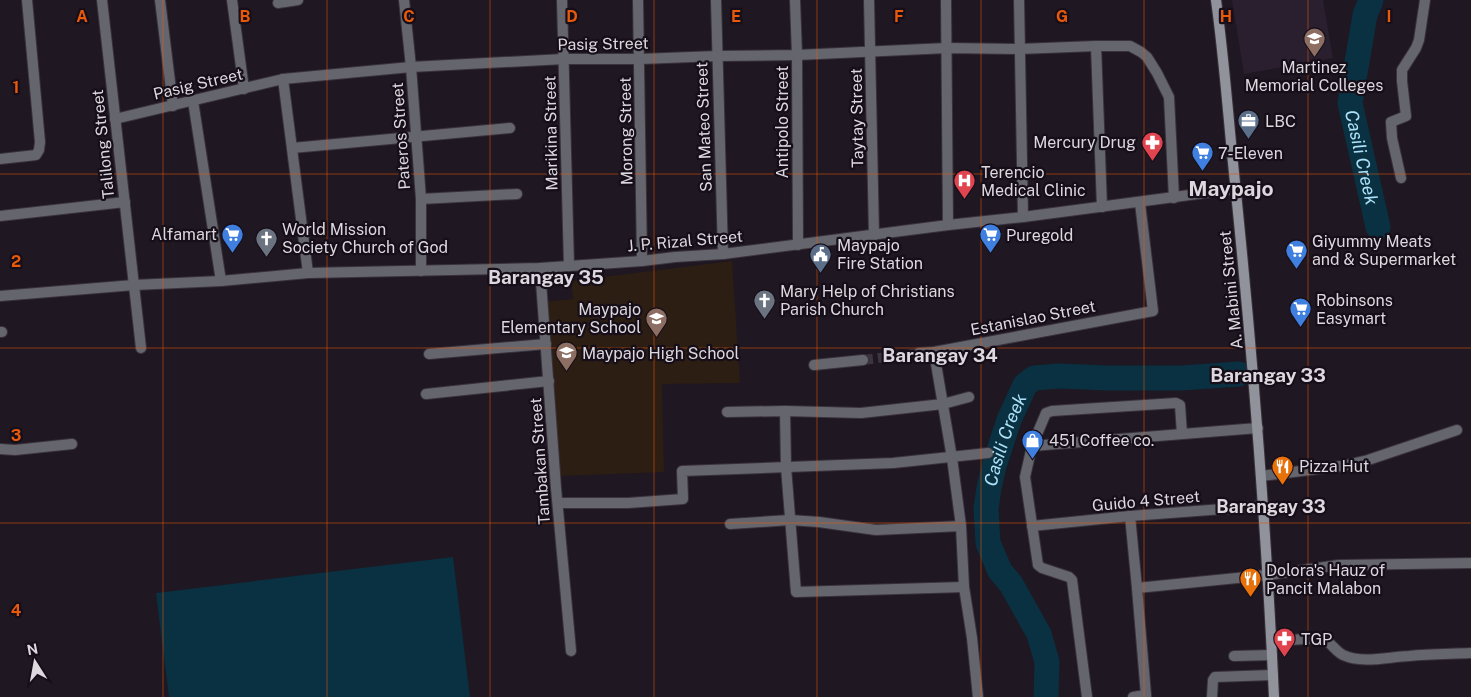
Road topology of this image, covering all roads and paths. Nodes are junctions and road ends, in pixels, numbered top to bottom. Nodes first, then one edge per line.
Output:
1 (27, 0) edge
2 (102, 0) edge
3 (160, 0) edge
4 (232, 0) edge
5 (298, 0) edge
6 (404, 0) edge
7 (562, 0) edge
8 (638, 0) edge
9 (716, 0) edge
10 (794, 0) edge
11 (869, 0) edge
12 (946, 0) edge
13 (1019, 0) edge
14 (1216, 0) edge
15 (1425, 0) edge
16 (278, 3) dead end
17 (1096, 46) junction
18 (947, 48) junction
19 (1019, 49) junction
20 (870, 52) junction
21 (797, 55) junction
22 (717, 56) junction
23 (564, 59) junction
24 (640, 59) junction
25 (411, 68) junction
26 (283, 80) junction
27 (244, 89) junction
28 (194, 101) junction
29 (172, 106) junction
30 (116, 119) junction
31 (510, 128) dead end
32 (416, 136) junction
33 (292, 148) junction
34 (0, 160) edge
35 (1401, 178) dead end
36 (1236, 189) junction
37 (517, 194) dead end
38 (1174, 198) junction
39 (421, 199) junction
40 (125, 202) junction
41 (1140, 203) junction
42 (1102, 207) junction
43 (0, 216) edge
44 (1023, 217) junction
45 (948, 225) junction
46 (874, 235) junction
47 (798, 244) junction
48 (723, 254) junction
49 (642, 261) junction
50 (569, 266) junction
51 (540, 268) junction
52 (421, 271) junction
53 (308, 273) junction
54 (221, 280) junction
55 (134, 285) junction
56 (0, 296) edge
57 (546, 344) junction
58 (141, 348) dead end
59 (934, 352) junction
60 (919, 353) tunnel mouth
61 (429, 354) dead end
62 (864, 360) tunnel mouth
63 (814, 365) dead end
64 (549, 381) junction
65 (426, 394) dead end
66 (969, 397) dead end
67 (943, 404) junction
68 (785, 411) junction
69 (727, 412) dead end
70 (1258, 428) junction
71 (1458, 430) dead end
72 (1182, 434) junction
73 (72, 444) dead end
74 (1032, 446) junction
75 (0, 449) edge
76 (988, 453) dead end
77 (952, 458) junction
78 (786, 466) junction
79 (1261, 476) junction
80 (558, 503) junction
81 (1263, 506) junction
82 (1130, 516) junction
83 (790, 520) junction
84 (730, 524) dead end
85 (961, 526) junction
86 (1032, 526) junction
87 (1471, 563) edge
88 (1267, 575) junction
89 (964, 587) junction
90 (1137, 588) junction
91 (1272, 640) junction
92 (572, 651) dead end
93 (1471, 653) edge
94 (1272, 655) junction
95 (1234, 656) dead end
96 (1273, 675) junction
97 (1146, 696) edge
98 (978, 697) edge
99 (1087, 697) edge
100 (1133, 697) edge
101 (1212, 697) edge
102 (1274, 697) edge

1 - 34 street
2 - 30 street, Talilong Street
3 - 29 street
4 - 27 street
5 - 16 street
6 - 25 street, Pateros Street
7 - 23 street, Marikina Street
8 - 24 street, Morong Street
9 - 22 street, San Mateo Street
10 - 21 street, Antipolo Street
11 - 20 street, Taytay Street
12 - 18 street
13 - 19 street
14 - 36 main road, A. Mabini Street
15 - 35 street
17 - 19 street, Pasig Street
17 - 38 street, Pasig Street
17 - 42 street
18 - 19 street, Pasig Street
18 - 20 street, Pasig Street
18 - 45 street
19 - 44 street
20 - 21 street, Pasig Street
20 - 46 street, Taytay Street
21 - 22 street, Pasig Street
21 - 47 street, Antipolo Street
22 - 24 street, Pasig Street
22 - 48 street, San Mateo Street
23 - 24 street, Pasig Street
23 - 25 street, Pasig Street
23 - 50 street, Marikina Street
24 - 49 street, Morong Street
25 - 26 street, Pasig Street
25 - 32 street, Pateros Street
26 - 27 street, Pasig Street
26 - 33 street
27 - 28 street, Pasig Street
28 - 29 street, Pasig Street
28 - 54 street
29 - 30 street, Pasig Street
30 - 40 street, Talilong Street
31 - 32 street
32 - 33 street
32 - 39 street, Pateros Street
33 - 53 street
36 - 38 street, J. P. Rizal Street
36 - 70 main road, A. Mabini Street
37 - 39 street
38 - 41 street, J. P. Rizal Street
39 - 52 street, Pateros Street
40 - 43 street
40 - 55 street, Talilong Street
41 - 42 street, J. P. Rizal Street
41 - 59 street, Estanislao Street
42 - 44 street, J. P. Rizal Street
44 - 45 street, J. P. Rizal Street
45 - 46 street, J. P. Rizal Street
46 - 47 street, J. P. Rizal Street
47 - 48 street, J. P. Rizal Street
48 - 49 street, J. P. Rizal Street
49 - 50 street, J. P. Rizal Street
50 - 51 street, J. P. Rizal Street
51 - 52 street, J. P. Rizal Street
51 - 57 street, Tambakan Street
52 - 53 street, J. P. Rizal Street
53 - 54 street, J. P. Rizal Street
54 - 55 street, J. P. Rizal Street
55 - 56 street, J. P. Rizal Street
55 - 58 street, Talilong Street
57 - 61 street
57 - 64 street, Tambakan Street
59 - 60 street, Estanislao Street
59 - 67 street
62 - 63 street
64 - 65 street
64 - 80 street, Tambakan Street
66 - 67 street
67 - 68 street
67 - 77 street
68 - 69 street
68 - 78 street
70 - 72 street
70 - 79 main road, A. Mabini Street
71 - 79 street
72 - 74 street
72 - 74 street
73 - 75 street
74 - 86 street
76 - 77 street
77 - 78 street
77 - 85 street
78 - 80 street
78 - 83 street
79 - 81 main road, A. Mabini Street
80 - 92 street, Tambakan Street
81 - 82 street, Guido 4 Street
81 - 88 main road, A. Mabini Street
82 - 86 street, Guido 4 Street
82 - 90 street
83 - 84 street
83 - 85 street
83 - 89 street
85 - 89 street
86 - 99 street
87 - 88 street
88 - 90 street
88 - 91 main road, A. Mabini Street
89 - 98 street
90 - 97 street
91 - 93 street
91 - 94 main road, A. Mabini Street
94 - 95 street
94 - 96 main road, A. Mabini Street
96 - 101 street
96 - 102 main road, A. Mabini Street
97 - 100 street

